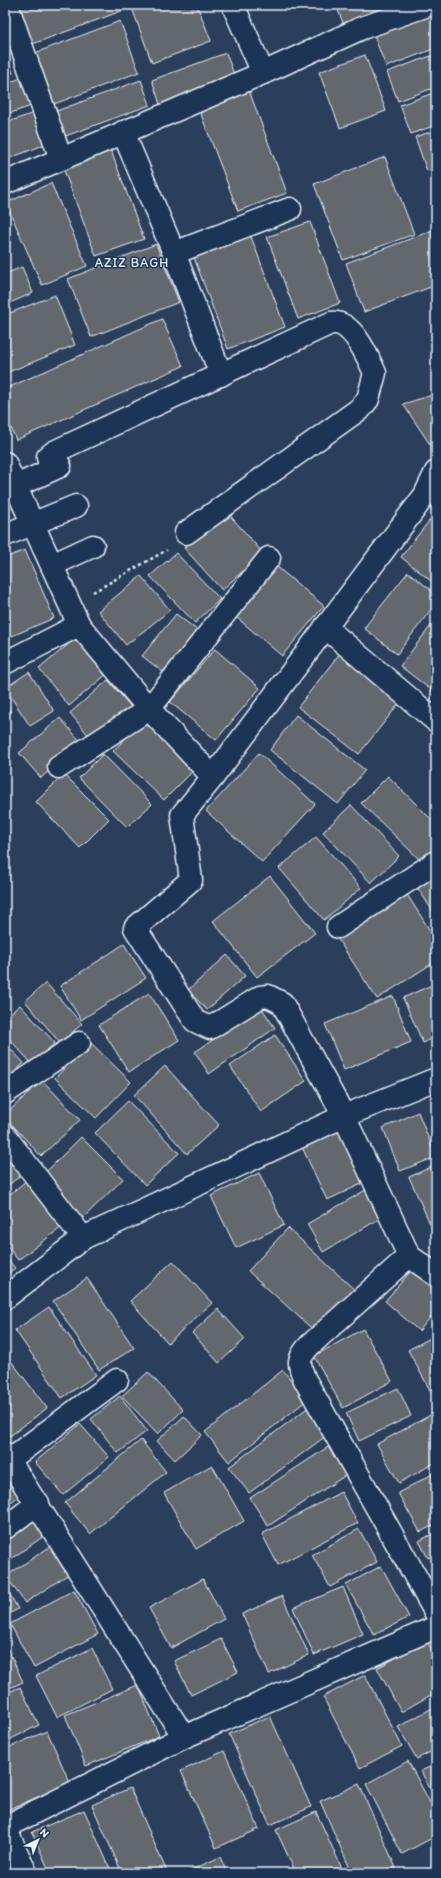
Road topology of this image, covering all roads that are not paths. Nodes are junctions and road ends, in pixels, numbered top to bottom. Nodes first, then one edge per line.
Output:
1 (7, 5) edge
2 (233, 5) edge
3 (428, 5) edge
4 (263, 73) junction
5 (123, 132) junction
6 (61, 159) junction
7 (5, 183) edge
8 (290, 209) dead end
9 (174, 253) junction
10 (220, 375) junction
11 (5, 463) edge
12 (436, 472) edge
13 (16, 486) junction
14 (76, 506) dead end
15 (32, 523) junction
16 (186, 533) road end
17 (5, 535) edge
18 (94, 546) dead end
19 (269, 558) dead end
20 (52, 565) junction
21 (79, 625) junction
22 (325, 627) junction
23 (5, 663) edge
24 (149, 709) junction
25 (436, 721) edge
26 (59, 767) dead end
27 (213, 777) junction
28 (436, 862) edge
29 (338, 926) dead end
30 (79, 1043) dead end
31 (436, 1079) edge
32 (5, 1093) edge
33 (344, 1116) junction
34 (5, 1136) edge
35 (83, 1238) junction
36 (410, 1256) junction
37 (436, 1275) edge
38 (5, 1298) edge
39 (117, 1380) dead end
40 (7, 1457) edge
41 (38, 1503) junction
42 (5, 1528) edge
43 (436, 1613) edge
44 (436, 1627) edge
45 (184, 1737) junction
46 (5, 1827) edge
47 (26, 1873) edge

1 - 6 street
2 - 4 street
3 - 4 street
4 - 5 street
5 - 6 street
5 - 9 street
6 - 7 street
8 - 9 street
9 - 10 street
10 - 13 street
10 - 16 street
11 - 13 street
12 - 22 street
13 - 15 street
14 - 15 street
15 - 17 street
15 - 20 street
18 - 20 street
19 - 24 street
20 - 21 street
21 - 23 street
21 - 24 street
22 - 25 street
22 - 27 street
24 - 26 street
24 - 27 street
27 - 33 street
28 - 29 street
30 - 32 street
31 - 33 street
33 - 35 street
33 - 36 street
34 - 35 street
35 - 38 street
36 - 37 street
36 - 43 street
39 - 40 street
40 - 41 street
41 - 42 street
41 - 45 street
44 - 45 street
45 - 46 street
46 - 47 street

